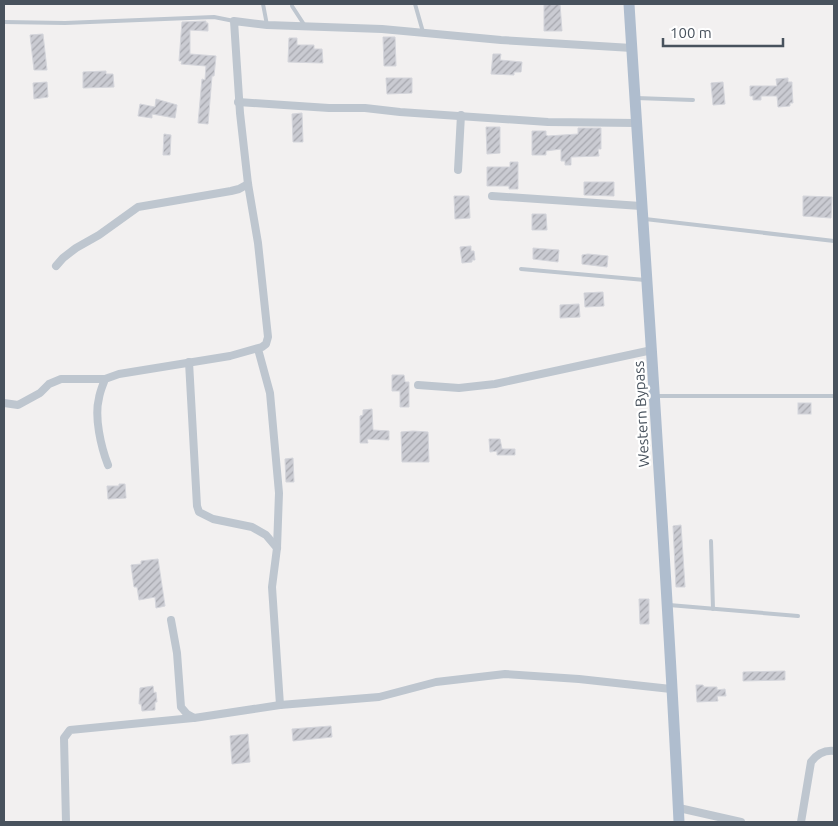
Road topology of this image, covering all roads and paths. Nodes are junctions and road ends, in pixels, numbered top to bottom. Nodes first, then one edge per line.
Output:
1 (263, 4) edge
2 (416, 4) edge
3 (629, 4) edge
4 (292, 6) dead end
5 (234, 21) junction
6 (4, 22) edge
7 (267, 25) junction
8 (305, 26) junction
9 (423, 32) junction
10 (632, 48) junction
11 (634, 98) junction
12 (693, 100) dead end
13 (238, 102) junction
14 (461, 115) junction
15 (636, 123) junction
16 (458, 170) dead end
17 (248, 184) junction
18 (492, 196) dead end
19 (642, 206) junction
20 (642, 219) junction
21 (834, 241) edge
22 (56, 266) dead end
23 (521, 269) dead end
24 (647, 280) junction
25 (258, 349) junction
26 (652, 350) junction
27 (189, 362) junction
28 (105, 378) junction
29 (418, 385) dead end
30 (655, 396) junction
31 (834, 396) edge
32 (4, 403) edge
33 (108, 465) dead end
34 (711, 541) dead end
35 (277, 548) junction
36 (666, 605) junction
37 (713, 609) junction
38 (798, 616) dead end
39 (171, 620) dead end
40 (671, 690) junction
41 (280, 705) junction
42 (194, 718) junction
43 (834, 751) edge
44 (679, 808) junction
45 (66, 822) edge
46 (680, 822) edge
47 (741, 822) edge
48 (801, 822) edge

1 - 7 lane
2 - 9 lane
3 - 10 main road, Western Bypass
4 - 8 lane
5 - 6 lane
5 - 7 street
5 - 13 street
7 - 8 street
8 - 9 street
9 - 10 street
10 - 11 main road, Western Bypass
11 - 12 lane
11 - 15 main road, Western Bypass
13 - 14 street
13 - 17 street
14 - 15 street
14 - 16 street
15 - 19 main road, Western Bypass
17 - 22 street
17 - 25 street
18 - 19 street
19 - 20 main road, Western Bypass
20 - 21 lane
20 - 24 main road, Western Bypass
23 - 24 lane
24 - 26 main road, Western Bypass
25 - 27 street
25 - 35 street
26 - 29 street
26 - 30 main road, Western Bypass
27 - 28 street
27 - 35 street
28 - 32 street
28 - 33 street
30 - 31 lane
30 - 36 main road, Western Bypass
34 - 37 lane
35 - 41 street
36 - 37 lane
36 - 40 main road, Western Bypass
37 - 38 lane
39 - 42 street
40 - 41 street
40 - 44 main road, Western Bypass
41 - 42 street
42 - 45 street
43 - 48 street
44 - 46 main road, Western Bypass
44 - 47 street

